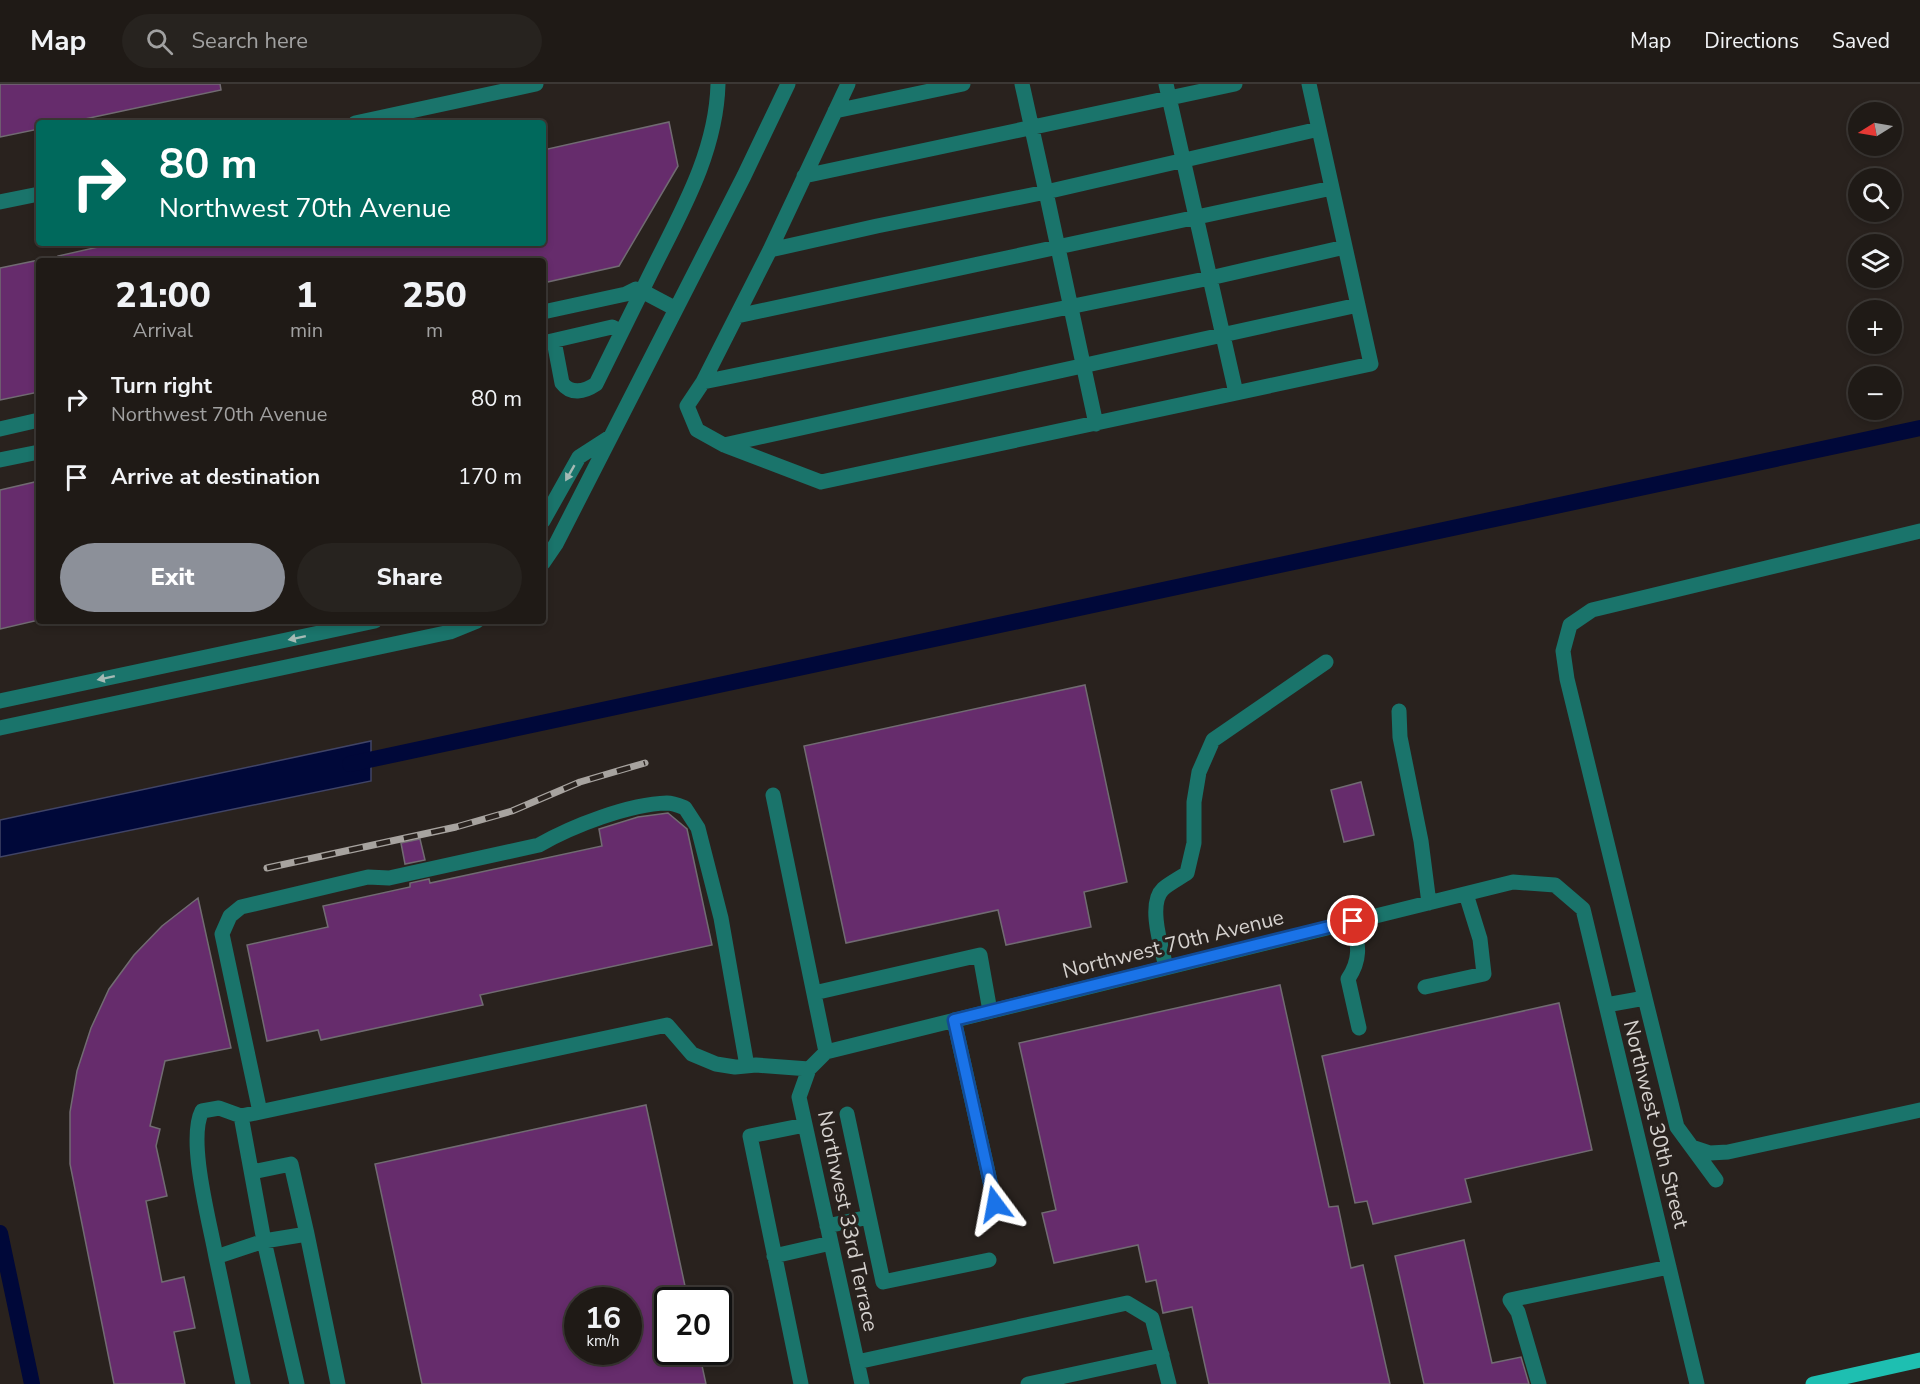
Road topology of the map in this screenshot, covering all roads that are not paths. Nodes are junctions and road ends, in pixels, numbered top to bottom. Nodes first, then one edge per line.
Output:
1 (536, 84) edge
2 (718, 84) edge
3 (788, 84) edge
4 (848, 84) edge
5 (963, 84) edge
6 (1022, 84) edge
7 (1236, 84) edge
8 (1310, 84) edge
9 (1167, 91) edge
10 (835, 111) junction
11 (369, 120) edge
12 (1031, 128) junction
13 (1319, 129) junction
14 (1183, 160) junction
15 (804, 176) junction
16 (1332, 188) junction
17 (1046, 192) junction
18 (36, 195) edge
19 (0, 202) edge
20 (1196, 216) junction
21 (1057, 247) junction
22 (1345, 247) junction
23 (770, 250) junction
24 (1210, 278) junction
25 (642, 291) junction
26 (1358, 305) junction
27 (1069, 307) junction
28 (676, 309) junction
29 (546, 311) edge
30 (736, 316) junction
31 (620, 332) junction
32 (1223, 334) junction
33 (548, 342) edge
34 (1083, 365) junction
35 (703, 382) junction
36 (1236, 393) junction
37 (36, 421) edge
38 (1096, 424) junction
39 (0, 429) edge
40 (610, 437) junction
41 (724, 445) junction
42 (36, 453) edge
43 (0, 460) edge
44 (546, 516) edge
45 (1920, 531) edge
46 (546, 558) edge
47 (361, 624) edge
48 (470, 624) edge
49 (1326, 662) dead end
50 (0, 701) edge
51 (1400, 711) dead end
52 (0, 728) edge
53 (773, 795) dead end
54 (1555, 885) joint
55 (1466, 894) junction
56 (1429, 903) junction
57 (1353, 921) junction
58 (1166, 968) junction
59 (1425, 987) dead end
60 (814, 993) junction
61 (1644, 998) junction
62 (1606, 1005) junction
63 (990, 1011) junction
64 (954, 1020) junction
65 (1359, 1028) dead end
66 (826, 1052) junction
67 (747, 1066) junction
68 (809, 1069) junction
69 (1920, 1110) edge
70 (261, 1112) junction
71 (847, 1114) dead end
72 (241, 1116) junction
73 (806, 1125) junction
74 (1692, 1147) junction
75 (252, 1172) junction
76 (1716, 1180) dead end
77 (995, 1204) dead end
78 (869, 1217) junction
79 (827, 1226) junction
80 (307, 1234) junction
81 (264, 1241) junction
82 (831, 1243) junction
83 (774, 1256) junction
84 (216, 1257) junction
85 (989, 1260) dead end
86 (1669, 1267) junction
87 (1162, 1355) junction
88 (1920, 1360) edge
89 (857, 1362) junction
90 (243, 1384) edge
91 (297, 1384) edge
92 (338, 1384) edge
93 (801, 1384) edge
94 (860, 1384) edge
95 (1028, 1384) edge
96 (1169, 1384) edge
97 (1539, 1384) edge
98 (1697, 1384) edge
99 (1813, 1384) edge

1 - 11 street
2 - 25 street
3 - 28 street
4 - 10 street
5 - 10 street
6 - 12 street
7 - 9 street
8 - 13 street
9 - 12 street
9 - 14 street
10 - 15 street
12 - 15 street
12 - 17 street
13 - 14 street
13 - 16 street
14 - 17 street
14 - 20 street
15 - 23 street
16 - 20 street
16 - 22 street
17 - 21 street
17 - 23 street
18 - 19 street
20 - 21 street
20 - 24 street
21 - 27 street
21 - 30 street
22 - 24 street
22 - 26 street
23 - 30 street
24 - 27 street
24 - 32 street
25 - 28 street
25 - 29 street
25 - 31 street
26 - 32 street
26 - 36 street
27 - 34 street
27 - 35 street
28 - 40 street
30 - 35 street
31 - 33 street
31 - 33 street
32 - 34 street
32 - 36 street
34 - 38 street
34 - 41 street
35 - 41 street
36 - 38 street
37 - 39 street
38 - 41 street
40 -> 44 street
40 - 46 street
42 - 43 street
45 - 61 street
47 -> 50 street
48 - 52 street
49 - 58 street
51 - 56 street
53 - 60 street
54 - 55 street, Northwest 70th Avenue
54 - 62 street, Northwest 30th Street
55 - 56 street, Northwest 70th Avenue
55 - 59 street
56 - 57 street, Northwest 70th Avenue
57 - 58 street, Northwest 70th Avenue
57 - 65 street
58 - 63 street, Northwest 70th Avenue
60 - 63 street
60 - 66 street
61 - 62 street
61 - 74 street
62 - 86 street, Northwest 30th Street
63 - 64 street, Northwest 70th Avenue
64 - 66 street, Northwest 70th Avenue
64 - 77 street
66 - 68 street
67 - 68 street
67 - 70 street
67 - 70 street
68 - 73 street, Northwest 33rd Terrace
69 - 74 street
70 - 72 street
71 - 78 street
72 - 75 street
72 - 84 street
73 - 79 street, Northwest 33rd Terrace
73 - 83 street
74 - 76 street
75 - 80 street
75 - 81 street
78 - 79 street
78 - 85 street
79 - 82 street, Northwest 33rd Terrace
80 - 81 street
80 - 92 street
81 - 84 street
81 - 91 street
82 - 83 street
82 - 89 street, Northwest 33rd Terrace
83 - 93 street
84 - 90 street
86 - 97 street
86 - 98 street, Northwest 30th Street
87 - 89 street
87 - 95 street
87 - 96 street
88 - 99 main road
89 - 94 street, Northwest 33rd Terrace

